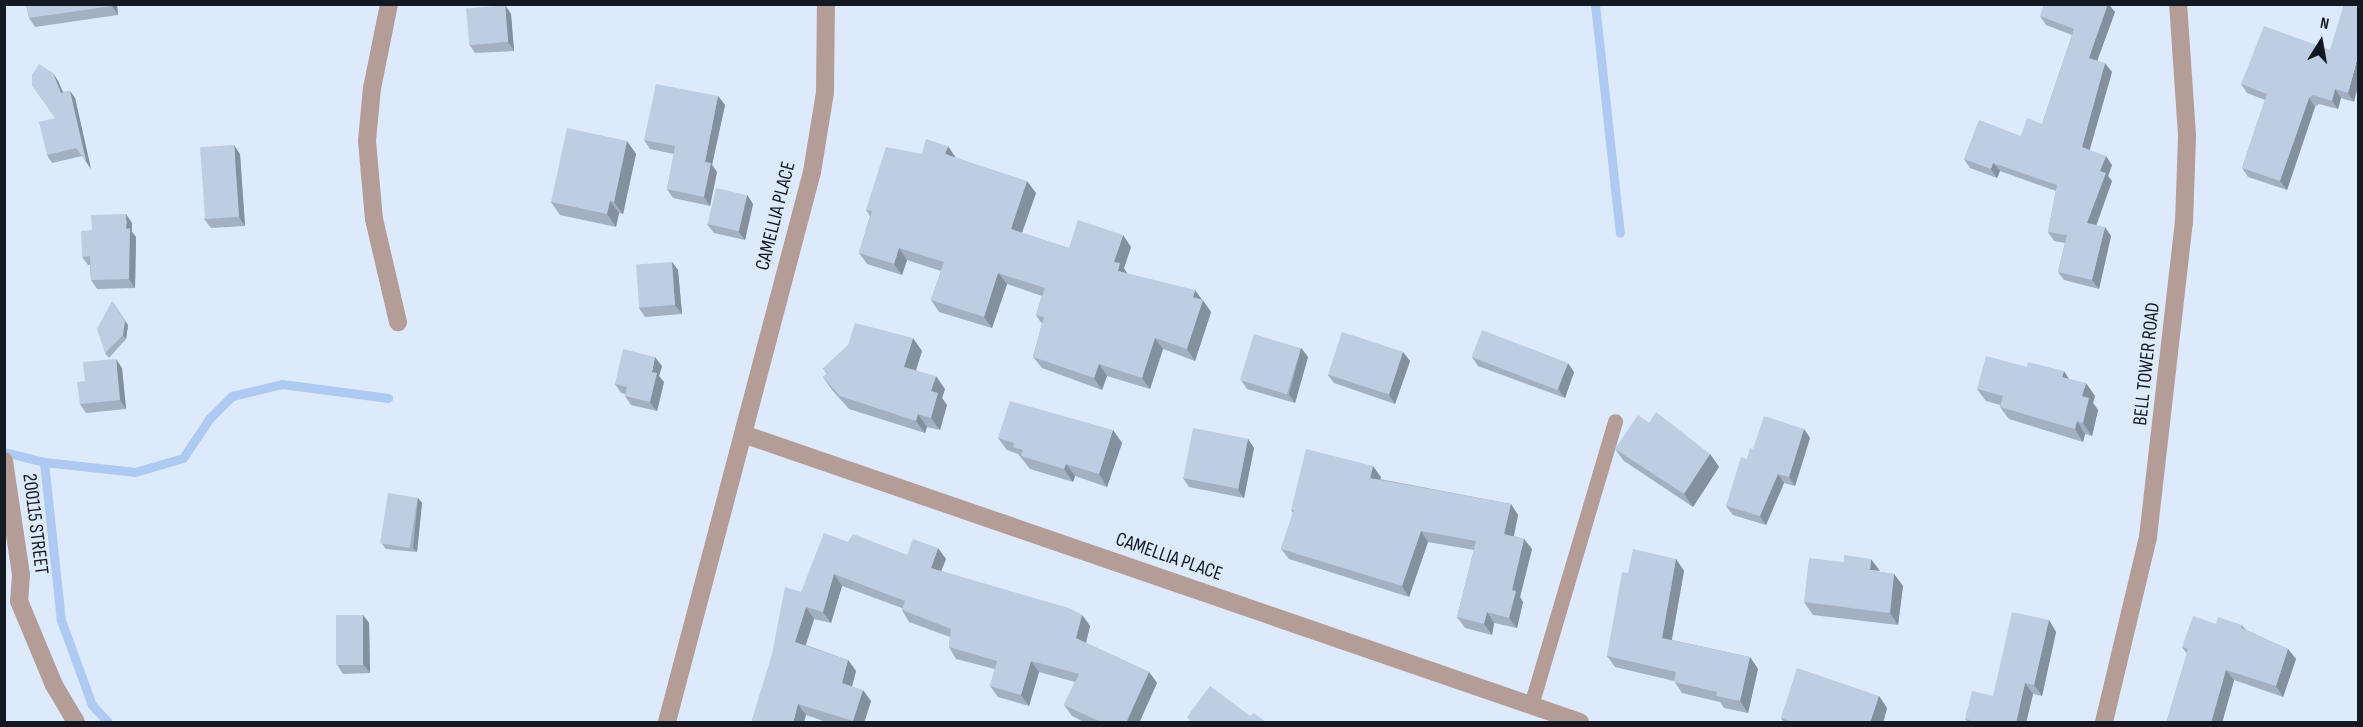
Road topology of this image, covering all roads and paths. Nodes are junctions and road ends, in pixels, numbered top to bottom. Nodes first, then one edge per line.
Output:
1 (388, 4) edge
2 (826, 4) edge
3 (2178, 4) edge
4 (398, 322) dead end
5 (1615, 421) dead end
6 (743, 434) junction
7 (5, 463) edge
8 (1531, 705) junction
9 (76, 723) edge
10 (667, 723) edge
11 (1580, 723) edge
12 (2104, 723) edge

1 - 4 street
2 - 6 street, CAMELLIA PLACE
3 - 12 street, BELL TOWER ROAD
5 - 8 lane
6 - 8 street, CAMELLIA PLACE
6 - 10 street, CAMELLIA PLACE
7 - 9 street, 200115 STREET
8 - 11 street, CAMELLIA PLACE

